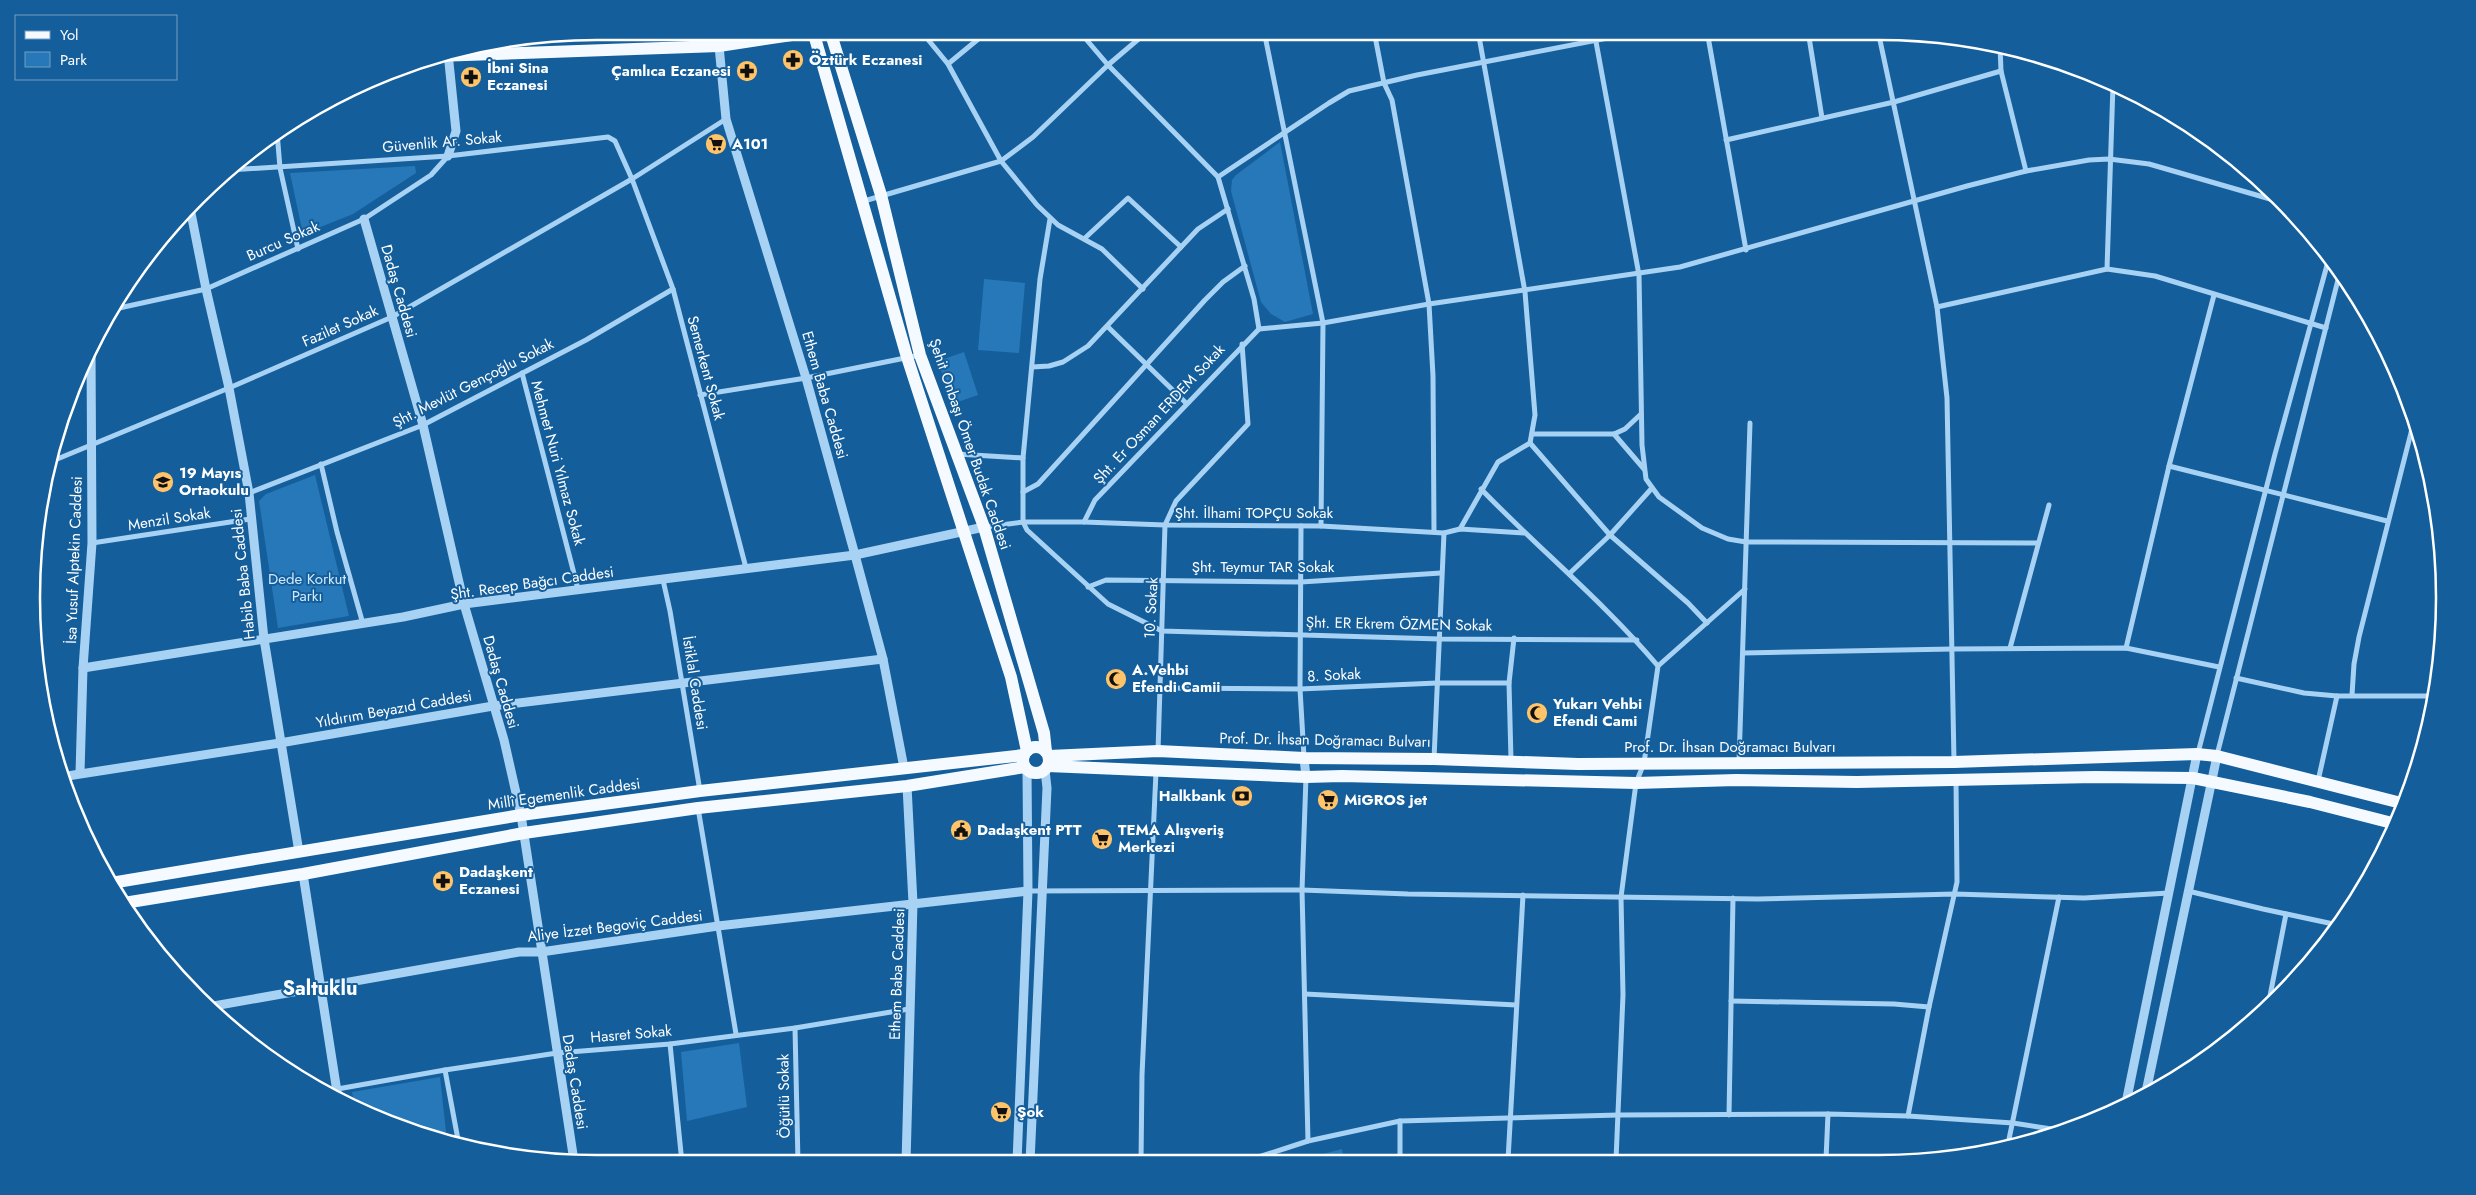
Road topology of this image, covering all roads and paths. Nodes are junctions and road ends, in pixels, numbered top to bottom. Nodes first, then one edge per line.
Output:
1 (720, 40) edge
2 (760, 40) edge
3 (817, 40) edge
4 (833, 40) edge
5 (928, 40) edge
6 (977, 40) edge
7 (1087, 40) edge
8 (1137, 40) edge
9 (1266, 40) edge
10 (1376, 40) edge
11 (1479, 40) edge
12 (1596, 40) joint
13 (1709, 40) edge
14 (1809, 40) edge
15 (1880, 40) edge
16 (719, 46) junction
17 (476, 54) edge
18 (2000, 54) edge
19 (445, 62) edge
20 (1483, 63) junction
21 (948, 64) junction
22 (1108, 65) junction
23 (2001, 71) junction
24 (1384, 83) junction
25 (2113, 91) edge
26 (1894, 102) junction
27 (1822, 118) junction
28 (726, 119) junction
29 (1286, 132) junction
30 (1726, 140) junction
31 (278, 141) edge
32 (448, 156) junction
33 (2109, 160) junction
34 (1001, 161) junction
35 (280, 168) junction
36 (240, 170) edge
37 (2026, 172) junction
38 (1218, 177) junction
39 (632, 179) junction
40 (881, 195) junction
41 (2268, 198) edge
42 (1914, 201) junction
43 (860, 202) junction
44 (1228, 209) junction
45 (191, 215) edge
46 (364, 219) junction
47 (1050, 219) junction
48 (1086, 238) junction
49 (1181, 247) junction
50 (298, 248) junction
51 (1746, 250) junction
52 (1245, 266) junction
53 (2327, 266) edge
54 (2107, 269) junction
55 (1639, 275) junction
56 (2338, 282) edge
57 (1143, 288) junction
58 (206, 289) junction
59 (673, 289) junction
60 (1525, 292) junction
61 (2214, 295) junction
62 (1429, 304) junction
63 (122, 307) edge
64 (1937, 307) junction
65 (392, 317) junction
66 (1323, 323) junction
67 (2311, 323) junction
68 (1108, 327) junction
69 (2326, 328) junction
70 (1259, 329) junction
71 (1242, 344) junction
72 (920, 355) junction
73 (907, 358) junction
74 (91, 364) edge
75 (1147, 364) junction
76 (1032, 367) junction
77 (522, 373) junction
78 (806, 378) junction
79 (229, 388) junction
80 (700, 395) junction
81 (1186, 403) junction
82 (1641, 414) junction
83 (1750, 423) dead end
84 (423, 425) junction
85 (2411, 433) edge
86 (1532, 434) junction
87 (1614, 434) junction
88 (1530, 443) junction
89 (91, 446) junction
90 (957, 454) junction
91 (1023, 458) junction
92 (58, 459) edge
93 (321, 464) junction
94 (2169, 466) junction
95 (1645, 470) junction
96 (1652, 488) junction
97 (1481, 489) junction
98 (1022, 492) junction
99 (2265, 492) junction
100 (248, 493) junction
101 (2283, 496) junction
102 (2049, 505) dead end
103 (250, 519) junction
104 (2387, 521) junction
105 (1023, 522) junction
106 (1084, 522) junction
107 (1165, 525) junction
108 (1301, 526) junction
109 (1321, 526) junction
110 (984, 527) junction
111 (1460, 529) junction
112 (962, 530) junction
113 (1434, 531) junction
114 (1444, 533) junction
115 (1524, 533) junction
116 (1610, 535) junction
117 (1951, 541) junction
118 (1746, 542) junction
119 (92, 543) junction
120 (2038, 543) junction
121 (855, 555) junction
122 (746, 568) junction
123 (1440, 573) junction
124 (1570, 573) junction
125 (663, 580) junction
126 (1164, 580) junction
127 (1301, 582) junction
128 (1088, 587) junction
129 (578, 589) junction
130 (1745, 589) junction
131 (464, 604) junction
132 (1707, 623) junction
133 (363, 624) junction
134 (1162, 631) junction
135 (1300, 635) junction
136 (1514, 638) junction
137 (264, 639) junction
138 (1440, 639) junction
139 (1637, 640) junction
140 (2010, 648) junction
141 (2126, 648) junction
142 (1953, 649) junction
143 (1743, 653) junction
144 (883, 659) junction
145 (1658, 666) junction
146 (2219, 667) junction
147 (83, 668) junction
148 (2236, 678) junction
149 (683, 683) junction
150 (1437, 683) junction
151 (1509, 683) junction
152 (1161, 688) junction
153 (1300, 689) junction
154 (2352, 695) junction
155 (2337, 696) junction
156 (2427, 696) edge
157 (493, 706) junction
158 (280, 743) junction
159 (1158, 751) junction
160 (2197, 754) junction
161 (2217, 756) junction
162 (1304, 758) junction
163 (1434, 759) junction
164 (1026, 761) junction
165 (1047, 761) junction
166 (1954, 762) junction
167 (1511, 763) junction
168 (1739, 763) junction
169 (1644, 764) junction
170 (904, 768) junction
171 (1156, 772) junction
172 (80, 773) junction
173 (69, 775) edge
174 (1306, 777) junction
175 (2193, 778) junction
176 (1956, 780) junction
177 (2211, 781) junction
178 (1636, 783) junction
179 (2318, 783) junction
180 (907, 786) junction
181 (700, 791) junction
182 (2397, 802) edge
183 (698, 808) junction
184 (521, 815) junction
185 (2389, 822) edge
186 (524, 833) junction
187 (299, 852) junction
188 (303, 874) junction
189 (119, 882) edge
190 (1152, 889) junction
191 (1302, 890) junction
192 (1028, 891) junction
193 (1042, 891) junction
194 (2188, 891) junction
195 (2170, 893) junction
196 (1955, 894) junction
197 (1523, 895) junction
198 (1621, 897) junction
199 (2059, 897) junction
200 (1734, 898) junction
201 (131, 902) edge
202 (912, 903) junction
203 (2286, 914) junction
204 (2331, 923) edge
205 (718, 926) junction
206 (541, 952) junction
207 (322, 986) junction
208 (1305, 994) junction
209 (2270, 995) edge
210 (1731, 1001) junction
211 (217, 1005) edge
212 (1516, 1005) junction
213 (1929, 1007) junction
214 (909, 1009) junction
215 (795, 1028) junction
216 (736, 1034) junction
217 (670, 1044) junction
218 (557, 1053) junction
219 (445, 1070) junction
220 (2147, 1085) edge
221 (336, 1090) edge
222 (342, 1093) edge
223 (2127, 1097) edge
224 (1828, 1114) junction
225 (1619, 1115) junction
226 (1729, 1115) junction
227 (1908, 1116) junction
228 (1510, 1118) junction
229 (1400, 1121) junction
230 (2013, 1122) junction
231 (2048, 1128) edge
232 (459, 1137) edge
233 (2009, 1139) edge
234 (1308, 1141) junction
235 (573, 1154) edge
236 (681, 1155) edge
237 (798, 1155) edge
238 (906, 1155) edge
239 (1017, 1155) edge
240 (1030, 1155) edge
241 (1141, 1155) edge
242 (1265, 1155) edge
243 (1400, 1155) edge
244 (1508, 1155) edge
245 (1616, 1155) edge
246 (1826, 1155) edge

1 - 16 street, Ethem Baba Caddesi
2 - 16 main road
3 - 43 main road, Şehit Onbaşı Ömer Budak Caddesi
4 - 40 main road, Şehit Onbaşı Ömer Budak Caddesi
5 - 21 street
6 - 21 street
7 - 22 street
8 - 22 street
9 - 29 street
10 - 24 street
11 - 20 street
12 - 20 street
12 - 55 street
13 - 30 street
14 - 27 street
15 - 26 street
16 - 17 main road
16 - 28 street, Ethem Baba Caddesi
18 - 23 street
19 - 32 street
20 - 24 street
20 - 60 street
21 - 34 street
22 - 34 street
22 - 38 street
23 - 26 street
23 - 37 street
24 - 29 street
24 - 62 street
25 - 33 street
26 - 27 street
26 - 42 street
27 - 30 street
28 - 39 street, Fazilet Sokak
28 - 78 street, Ethem Baba Caddesi
29 - 38 street
29 - 66 street
30 - 51 street
31 - 35 street
32 - 35 street, Güvenlik Ar. Sokak
32 - 39 street, Güvenlik Ar. Sokak
32 - 46 street, Burcu Sokak
33 - 37 street
33 - 41 street
33 - 54 street
34 - 40 street
34 - 47 street
35 - 36 street, Güvenlik Ar. Sokak
35 - 50 street
37 - 42 street
38 - 44 street
39 - 59 street, Semerkent Sokak
39 - 65 street, Fazilet Sokak
40 - 43 street
40 - 72 main road, Şehit Onbaşı Ömer Budak Caddesi
42 - 51 street
42 - 64 street
43 - 73 main road, Şehit Onbaşı Ömer Budak Caddesi
44 - 49 street
44 - 52 street
45 - 58 street, Habib Baba Caddesi
46 - 50 street, Burcu Sokak
46 - 65 street, Dadaş Caddesi
47 - 48 street
47 - 76 street
48 - 49 street
48 - 57 street
49 - 57 street
50 - 58 street, Burcu Sokak
51 - 55 street
52 - 70 street
52 - 75 street
53 - 67 street
54 - 61 street
54 - 64 street
55 - 60 street
55 - 82 street
56 - 69 street
57 - 68 street
58 - 63 street, Burcu Sokak
58 - 79 street, Habib Baba Caddesi
59 - 77 street, Şht. Mevlüt Gençoğlu Sokak
59 - 80 street, Semerkent Sokak
60 - 62 street
60 - 86 street
61 - 67 street
61 - 94 street
62 - 66 street
62 - 113 street
64 - 117 street
65 - 79 street, Fazilet Sokak
65 - 84 street, Dadaş Caddesi
66 - 70 street
66 - 109 street
67 - 69 street
67 - 99 street
68 - 75 street
68 - 76 street
69 - 101 street
70 - 71 street, Şht. Er Osman ERDEM Sokak
71 - 81 street, Şht. Er Osman ERDEM Sokak
71 - 107 street
72 - 73 street
72 - 90 main road, Şehit Onbaşı Ömer Budak Caddesi
73 - 78 street
73 - 112 main road, Şehit Onbaşı Ömer Budak Caddesi
74 - 89 street, İsa Yusuf Alptekin Caddesi
75 - 81 street
75 - 98 street
76 - 91 street
77 - 84 street, Şht. Mevlüt Gençoğlu Sokak
77 - 129 street, Mehmet Nuri Yılmaz Sokak
78 - 80 street
78 - 121 street, Ethem Baba Caddesi
79 - 89 street, Fazilet Sokak
79 - 100 street, Habib Baba Caddesi
80 - 122 street, Semerkent Sokak
81 - 106 street, Şht. Er Osman ERDEM Sokak
82 - 87 street
82 - 95 street
83 - 118 street
84 - 93 street, Şht. Mevlüt Gençoğlu Sokak
84 - 131 street, Dadaş Caddesi
85 - 104 street
86 - 87 street
86 - 88 street
87 - 95 street
88 - 97 street
88 - 116 street
89 - 92 street, Fazilet Sokak
89 - 119 street, İsa Yusuf Alptekin Caddesi
90 - 91 street
90 - 110 main road, Şehit Onbaşı Ömer Budak Caddesi
91 - 98 street
93 - 100 street, Şht. Mevlüt Gençoğlu Sokak
93 - 133 street
94 - 99 street
94 - 141 street
95 - 96 street
96 - 116 street
96 - 118 street
97 - 111 street
97 - 115 street
98 - 105 street
99 - 101 street
99 - 146 street
100 - 103 street, Habib Baba Caddesi
101 - 104 street
101 - 148 street
102 - 120 street
103 - 119 street, Menzil Sokak
103 - 137 street, Habib Baba Caddesi
104 - 154 street
105 - 106 street, Şht. İlhami TOPÇU Sokak
105 - 110 street, Şht. İlhami TOPÇU Sokak
105 - 128 street
106 - 107 street, Şht. İlhami TOPÇU Sokak
107 - 108 street, Şht. İlhami TOPÇU Sokak
107 - 126 street, 10. Sokak
108 - 109 street, Şht. İlhami TOPÇU Sokak
108 - 127 street
109 - 113 street, Şht. İlhami TOPÇU Sokak
110 - 112 street, Şht. Recep Bağcı Caddesi
110 - 165 main road, Şehit Onbaşı Ömer Budak Caddesi
111 - 114 street, Şht. İlhami TOPÇU Sokak
111 - 115 street, Şht. İlhami TOPÇU Sokak
112 - 121 street, Şht. Recep Bağcı Caddesi
112 - 164 main road, Şehit Onbaşı Ömer Budak Caddesi
113 - 114 street, Şht. İlhami TOPÇU Sokak
114 - 123 street
115 - 124 street
116 - 124 street
116 - 132 street
117 - 118 street
117 - 120 street
117 - 142 street
118 - 130 street
119 - 147 street, İsa Yusuf Alptekin Caddesi
120 - 140 street
121 - 122 street, Şht. Recep Bağcı Caddesi
121 - 144 street, Ethem Baba Caddesi
122 - 125 street, Şht. Recep Bağcı Caddesi
123 - 127 street, Şht. Teymur TAR Sokak
123 - 138 street
124 - 139 street
125 - 129 street, Şht. Recep Bağcı Caddesi
125 - 149 street, İstiklal Caddesi
126 - 127 street, Şht. Teymur TAR Sokak
126 - 128 street, Şht. Teymur TAR Sokak
126 - 134 street, 10. Sokak
127 - 135 street
128 - 134 street
129 - 131 street, Şht. Recep Bağcı Caddesi
130 - 132 street
130 - 143 street
131 - 133 street, Şht. Recep Bağcı Caddesi
131 - 157 street, Dadaş Caddesi
132 - 145 street
133 - 137 street, Şht. Recep Bağcı Caddesi
134 - 135 street, Şht. ER Ekrem ÖZMEN Sokak
134 - 152 street, 10. Sokak
135 - 138 street, Şht. ER Ekrem ÖZMEN Sokak
135 - 153 street
136 - 138 street, Şht. ER Ekrem ÖZMEN Sokak
136 - 139 street, Şht. ER Ekrem ÖZMEN Sokak
136 - 151 street
137 - 147 street, Şht. Recep Bağcı Caddesi
137 - 158 street, Habib Baba Caddesi
138 - 150 street
139 - 145 street
140 - 141 street
140 - 142 street
141 - 146 street
142 - 143 street
142 - 166 street
143 - 168 street
144 - 149 street, Yıldırım Beyazıd Caddesi
144 - 170 street, Ethem Baba Caddesi
145 - 169 street
146 - 160 street
147 - 172 street, İsa Yusuf Alptekin Caddesi
148 - 155 street
148 - 161 street
149 - 157 street, Yıldırım Beyazıd Caddesi
149 - 181 street, İstiklal Caddesi
150 - 151 street, 8. Sokak
150 - 153 street, 8. Sokak
150 - 163 street
151 - 167 street
152 - 153 street, 8. Sokak
152 - 159 street, 10. Sokak
153 - 162 street
154 - 155 street
154 - 156 street
155 - 179 street
157 - 158 street, Yıldırım Beyazıd Caddesi
157 - 184 street, Dadaş Caddesi
158 - 172 street, Yıldırım Beyazıd Caddesi
158 - 187 street, Habib Baba Caddesi
159 - 162 main road, Prof. Dr. İhsan Doğramacı Bulvarı
159 - 165 main road, Prof. Dr. İhsan Doğramacı Bulvarı
160 - 161 main road, Prof. Dr. İhsan Doğramacı Bulvarı
160 - 166 main road, Prof. Dr. İhsan Doğramacı Bulvarı
160 - 175 street
161 - 177 street
161 - 179 main road, Prof. Dr. İhsan Doğramacı Bulvarı
162 - 163 main road, Prof. Dr. İhsan Doğramacı Bulvarı
162 - 174 street
163 - 167 main road, Prof. Dr. İhsan Doğramacı Bulvarı
164 - 165 main road
164 - 165 main road
164 - 170 main road, Millî Egemenlik Caddesi
164 - 180 main road
164 - 192 street
165 - 171 main road
165 - 193 street
166 - 168 main road, Prof. Dr. İhsan Doğramacı Bulvarı
167 - 169 main road, Prof. Dr. İhsan Doğramacı Bulvarı
168 - 169 main road, Prof. Dr. İhsan Doğramacı Bulvarı
169 - 178 street
170 - 181 main road, Millî Egemenlik Caddesi
171 - 174 main road
171 - 190 street
172 - 173 street, Yıldırım Beyazıd Caddesi
174 - 178 main road
174 - 191 street
175 - 176 main road
175 - 177 main road
175 - 195 street
176 - 178 main road
176 - 196 street
177 - 185 main road
177 - 194 street
178 - 198 street
179 - 182 main road, Prof. Dr. İhsan Doğramacı Bulvarı
180 - 183 main road
180 - 202 street, Ethem Baba Caddesi
181 - 184 main road, Millî Egemenlik Caddesi
183 - 186 main road
183 - 205 street
184 - 186 street, Dadaş Caddesi
184 - 187 main road, Millî Egemenlik Caddesi
186 - 188 main road
186 - 206 street, Dadaş Caddesi
187 - 189 main road, Millî Egemenlik Caddesi
188 - 201 main road
188 - 207 street
190 - 191 street
190 - 193 street
190 - 241 street
191 - 197 street
191 - 208 street
192 - 193 street
192 - 202 street, Aliye İzzet Begoviç Caddesi
192 - 239 street
193 - 240 street
194 - 203 street
194 - 220 street
195 - 199 street
195 - 223 street
196 - 199 street
196 - 200 street
196 - 213 street
197 - 198 street
197 - 212 street
198 - 200 street
198 - 225 street
199 - 230 street
200 - 210 street
202 - 205 street, Aliye İzzet Begoviç Caddesi
202 - 214 street, Ethem Baba Caddesi
203 - 204 street
203 - 209 street
205 - 206 street, Aliye İzzet Begoviç Caddesi
205 - 216 street
206 - 207 street, Aliye İzzet Begoviç Caddesi
206 - 218 street, Dadaş Caddesi
207 - 211 street, Aliye İzzet Begoviç Caddesi
207 - 221 street
208 - 212 street
208 - 234 street
210 - 213 street
210 - 226 street
212 - 228 street
213 - 227 street
214 - 215 street, Hasret Sokak
214 - 238 street, Ethem Baba Caddesi
215 - 216 street, Hasret Sokak
215 - 237 street, Öğütlü Sokak
216 - 217 street, Hasret Sokak
217 - 218 street, Hasret Sokak
217 - 236 street
218 - 219 street, Hasret Sokak
218 - 235 street, Dadaş Caddesi
219 - 222 street, Hasret Sokak
219 - 232 street
224 - 226 street
224 - 227 street
224 - 246 street
225 - 226 street
225 - 228 street
225 - 245 street
227 - 230 street
228 - 229 street
228 - 244 street
229 - 234 street
229 - 243 street
230 - 231 street
230 - 233 street
234 - 242 street

